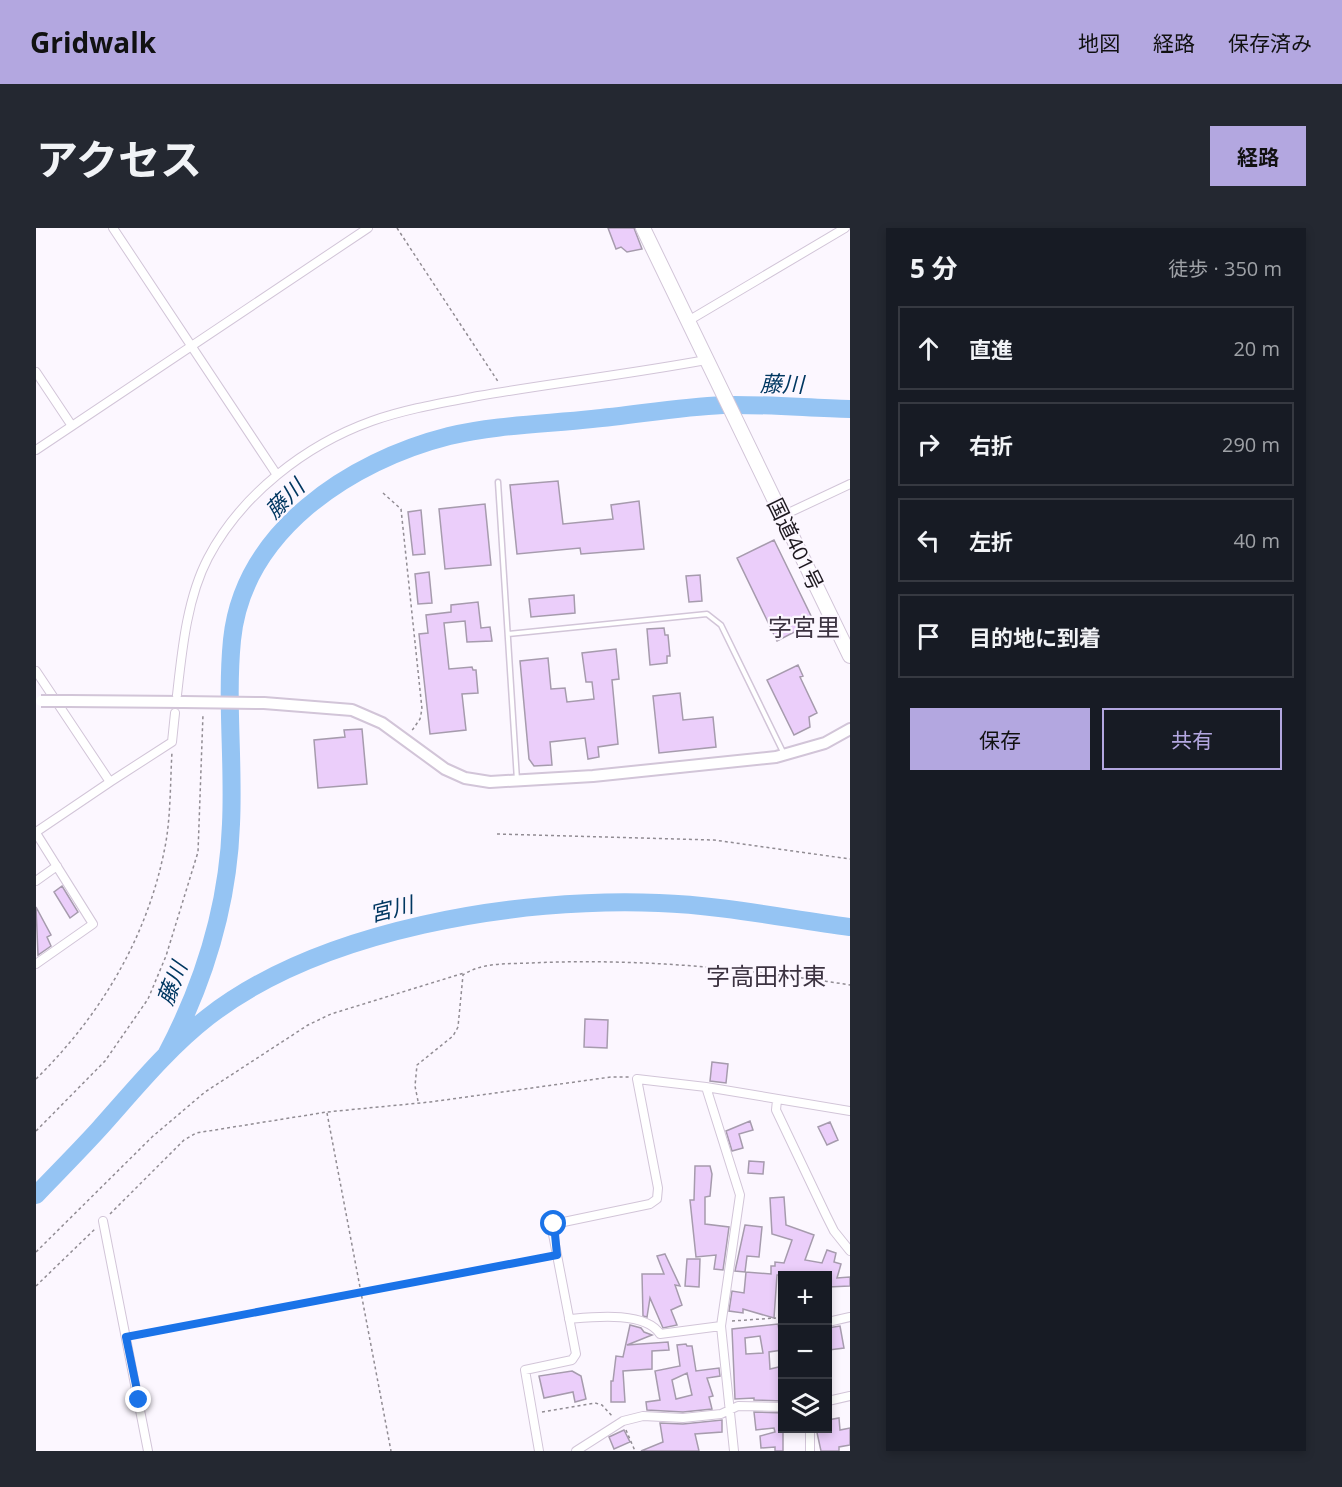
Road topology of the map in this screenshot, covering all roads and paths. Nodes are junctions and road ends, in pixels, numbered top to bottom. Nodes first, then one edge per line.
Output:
1 (112, 228) edge
2 (368, 228) edge
3 (398, 228) edge
4 (643, 228) edge
5 (845, 228) edge
6 (688, 321) junction
7 (192, 346) junction
8 (707, 363) junction
9 (36, 372) edge
10 (504, 392) junction
11 (72, 426) junction
12 (36, 450) edge
13 (277, 475) junction
14 (498, 482) dead end
15 (850, 484) edge
16 (383, 493) dead end
17 (782, 516) junction
18 (508, 634) junction
19 (850, 656) edge
20 (36, 671) edge
21 (180, 698) junction
22 (38, 701) edge
23 (202, 708) dead end
24 (175, 713) dead end
25 (850, 729) edge
26 (404, 740) junction
27 (172, 742) junction
28 (785, 755) junction
29 (517, 781) junction
30 (110, 782) junction
31 (36, 833) edge
32 (497, 834) dead end
33 (850, 859) edge
34 (57, 866) junction
35 (36, 881) edge
36 (36, 964) edge
37 (467, 972) junction
38 (850, 985) edge
39 (36, 1079) edge
40 (637, 1079) junction
41 (706, 1087) junction
42 (777, 1100) junction
43 (418, 1103) junction
44 (327, 1112) junction
45 (850, 1112) edge
46 (36, 1131) edge
47 (103, 1221) junction
48 (850, 1233) edge
49 (840, 1238) junction
50 (850, 1251) edge
51 (36, 1252) edge
52 (557, 1255) junction
53 (36, 1286) edge
54 (360, 1291) junction
55 (850, 1317) edge
56 (776, 1318) dead end
57 (569, 1319) junction
58 (832, 1321) edge
59 (722, 1324) junction
60 (126, 1337) junction
61 (850, 1396) edge
62 (832, 1400) edge
63 (778, 1407) edge
64 (730, 1408) junction
65 (532, 1413) junction
66 (621, 1423) junction
67 (810, 1433) edge
68 (148, 1451) edge
69 (392, 1451) edge
70 (539, 1451) edge
71 (576, 1451) edge
72 (635, 1451) edge
73 (734, 1451) edge
74 (810, 1451) edge

1 - 7 street
2 - 7 street
3 - 10 path
4 - 6 highway
5 - 6 street
6 - 8 highway
7 - 11 street
7 - 13 street
8 - 10 street
8 - 17 highway, 国道401号
9 - 11 street
10 - 13 street
11 - 12 street
13 - 21 street
14 - 18 lane
15 - 17 street
16 - 26 path
17 - 19 highway, 国道401号
18 - 28 lane
18 - 29 lane
20 - 30 street
21 - 22 street, bridge
21 - 26 street, bridge
23 - 46 path
24 - 27 street
25 - 28 street
26 - 29 street
27 - 30 street
27 - 39 path
28 - 29 street
30 - 31 street
31 - 34 street
32 - 33 path
34 - 35 street
34 - 36 street
37 - 38 path
37 - 43 path
37 - 51 path
40 - 41 street
40 - 43 path
40 - 52 street
41 - 42 street
41 - 59 street
42 - 45 street
42 - 49 street
43 - 44 path
44 - 47 path
44 - 54 path
47 - 53 path
47 - 60 street
48 - 49 street
49 - 50 street
52 - 54 path
52 - 57 street
54 - 60 path
54 - 69 path
55 - 58 street
56 - 59 path
57 - 59 street
57 - 65 street
59 - 64 street
60 - 68 street
61 - 62 street
63 - 64 street
64 - 66 street
64 - 73 street
65 - 66 path
65 - 70 street
66 - 71 street
66 - 72 path
67 - 74 street

